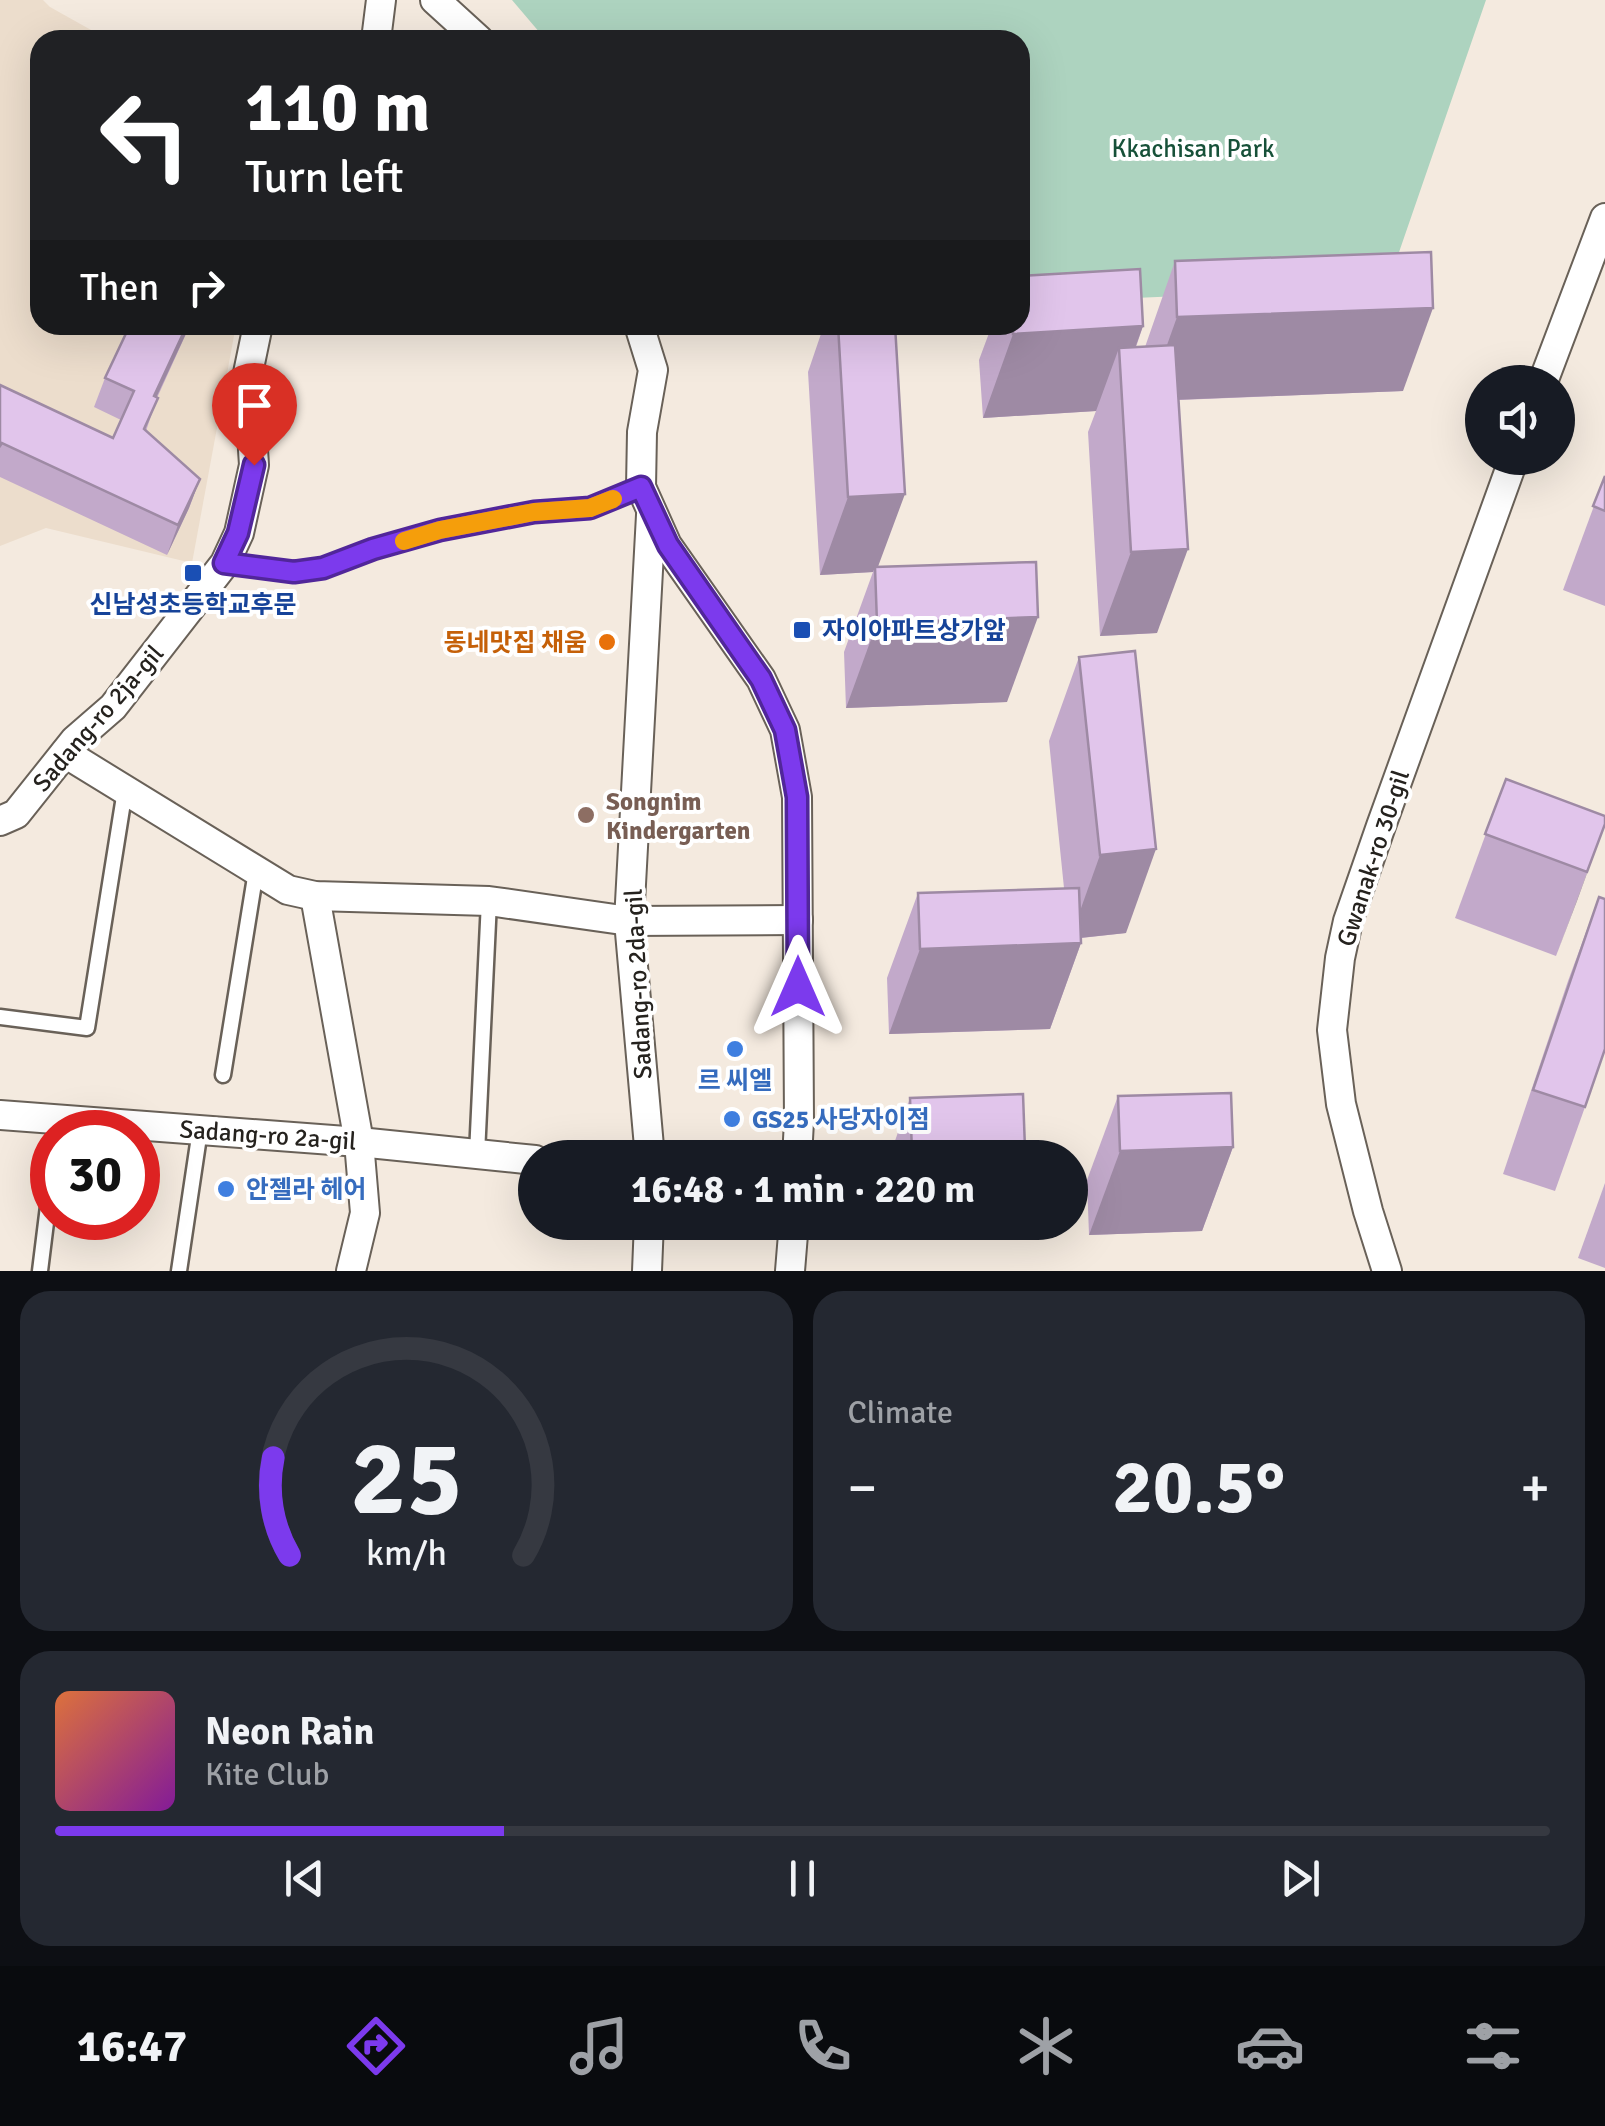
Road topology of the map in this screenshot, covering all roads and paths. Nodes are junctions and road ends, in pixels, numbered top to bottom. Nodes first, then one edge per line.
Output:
1 (381, 0) edge
2 (435, 0) edge
3 (377, 30) edge
4 (468, 30) edge
5 (1605, 218) edge
6 (256, 335) edge
7 (642, 335) edge
8 (1549, 365) edge
9 (1508, 475) edge
10 (646, 499) junction
11 (224, 563) junction
12 (65, 753) junction
13 (125, 790) junction
14 (0, 821) edge
15 (256, 870) junction
16 (315, 896) junction
17 (489, 901) junction
18 (798, 920) junction
19 (630, 921) junction
20 (0, 1017) edge
21 (223, 1075) dead end
22 (0, 1115) edge
23 (30, 1121) edge
24 (160, 1129) edge
25 (200, 1130) junction
26 (648, 1140) edge
27 (799, 1140) edge
28 (358, 1142) junction
29 (477, 1154) junction
30 (518, 1158) edge
31 (44, 1240) edge
32 (648, 1240) edge
33 (793, 1240) edge
34 (40, 1271) edge
35 (178, 1271) edge
36 (351, 1271) edge
37 (647, 1271) edge
38 (790, 1271) edge
39 (1387, 1271) edge

1 - 3 street
2 - 4 street
5 - 8 street
6 - 11 street, Sadang-ro 2ja-gil
7 - 10 street, Sadang-ro 2da-gil
9 - 39 street, Gwanak-ro 30-gil
10 - 11 lane
10 - 18 street
10 - 19 street, Sadang-ro 2da-gil
11 - 12 street, Sadang-ro 2ja-gil
12 - 13 street
12 - 14 street, Sadang-ro 2ja-gil
13 - 15 street
13 - 20 lane
15 - 16 street
15 - 21 lane
16 - 17 street
16 - 28 street
17 - 19 street
17 - 29 lane
18 - 19 street
18 - 27 street
19 - 26 street, Sadang-ro 2da-gil
22 - 23 street, Sadang-ro 2a-gil
24 - 25 street, Sadang-ro 2a-gil
25 - 28 street, Sadang-ro 2a-gil
25 - 35 lane
28 - 29 street, Sadang-ro 2a-gil
28 - 36 street
29 - 30 street, Sadang-ro 2a-gil
31 - 34 lane
32 - 37 street
33 - 38 street

